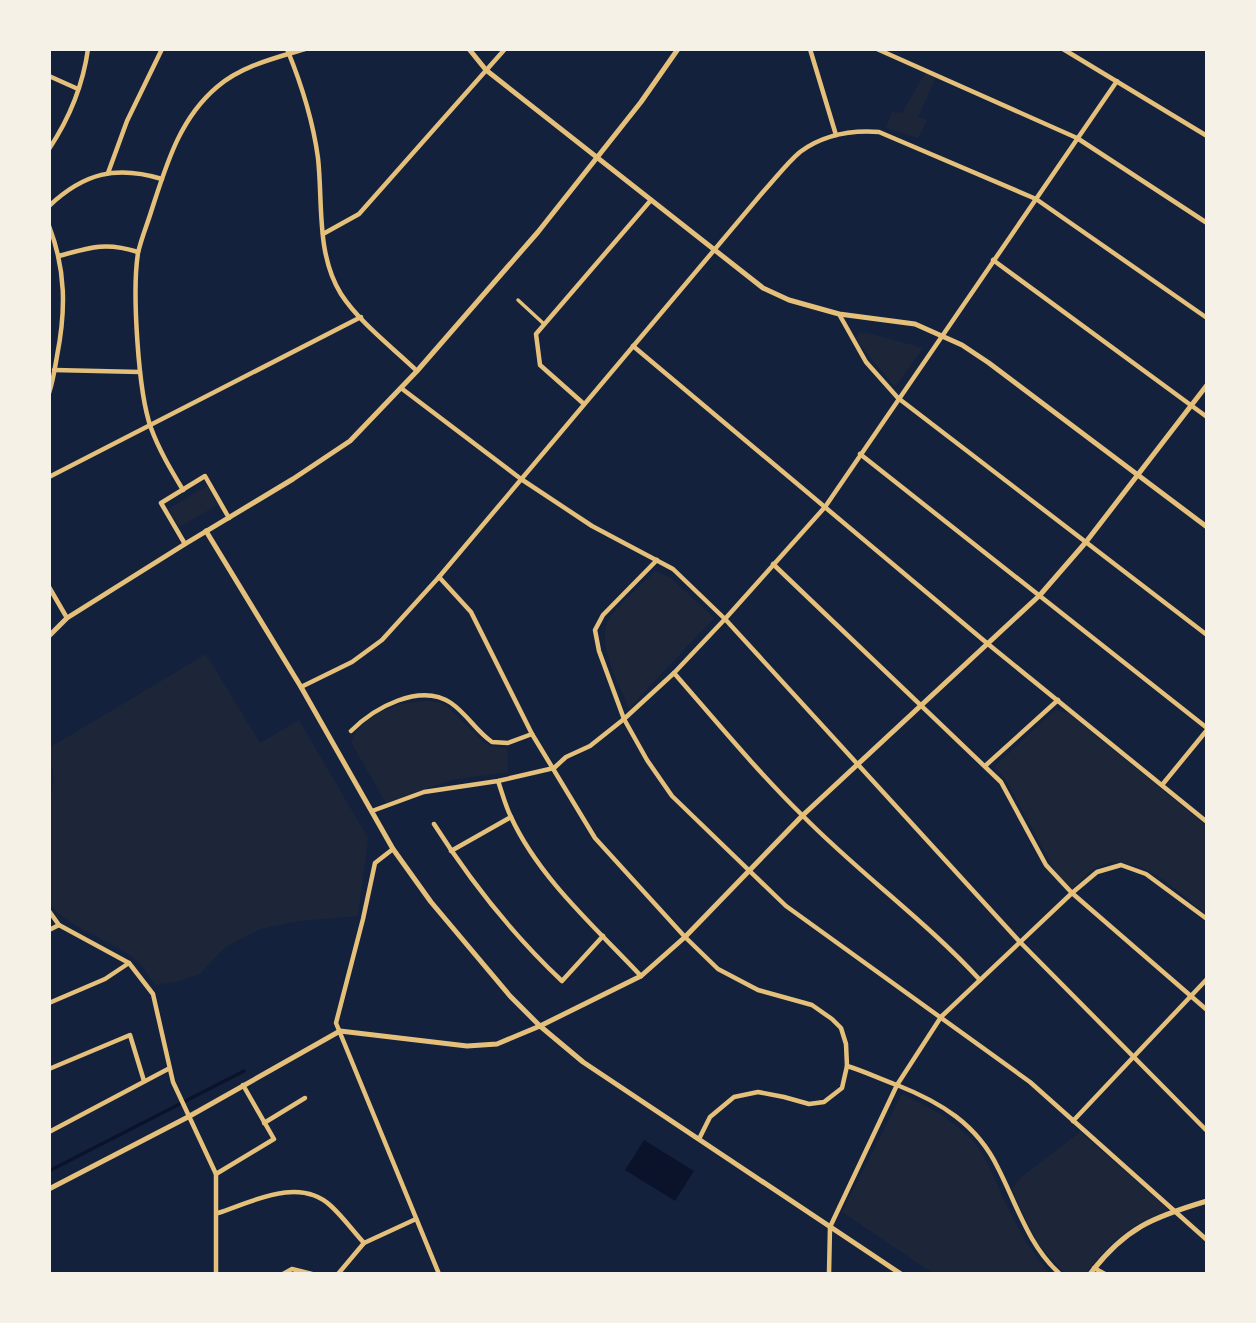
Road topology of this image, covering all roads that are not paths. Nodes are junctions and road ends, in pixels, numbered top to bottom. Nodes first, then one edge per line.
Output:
1 (88, 49) edge
2 (162, 49) edge
3 (305, 49) edge
4 (469, 49) edge
5 (505, 49) edge
6 (678, 49) edge
7 (810, 49) edge
8 (877, 49) edge
9 (1063, 49) edge
10 (288, 51) edge
11 (486, 70) junction
12 (49, 76) edge
13 (1116, 81) junction
14 (78, 89) junction
15 (836, 135) junction
16 (1207, 136) edge
17 (1077, 138) junction
18 (49, 149) edge
19 (596, 157) junction
20 (108, 173) junction
21 (162, 178) junction
22 (1035, 199) junction
23 (651, 200) junction
24 (49, 206) edge
25 (1207, 223) edge
26 (49, 226) edge
27 (323, 234) junction
28 (714, 249) junction
29 (138, 252) junction
30 (59, 256) junction
31 (993, 260) junction
32 (518, 300) dead end
33 (839, 314) junction
34 (361, 317) junction
35 (1207, 318) edge
36 (544, 324) junction
37 (941, 336) junction
38 (633, 346) junction
39 (54, 370) junction
40 (417, 371) junction
41 (140, 372) junction
42 (1207, 385) edge
43 (401, 388) junction
44 (49, 393) edge
45 (898, 398) junction
46 (584, 404) junction
47 (1192, 406) junction
48 (1207, 416) edge
49 (150, 426) junction
50 (860, 454) junction
51 (1136, 474) junction
52 (49, 477) edge
53 (521, 479) junction
54 (183, 489) junction
55 (825, 507) junction
56 (229, 518) junction
57 (1207, 527) edge
58 (206, 531) junction
59 (1086, 542) junction
60 (185, 544) junction
61 (657, 560) junction
62 (773, 564) junction
63 (439, 577) junction
64 (49, 587) edge
65 (1040, 595) junction
66 (67, 618) junction
67 (725, 619) junction
68 (1207, 635) edge
69 (49, 636) edge
70 (988, 644) junction
71 (674, 673) junction
72 (301, 687) junction
73 (1058, 700) junction
74 (922, 704) junction
75 (624, 719) junction
76 (1207, 729) edge
77 (351, 731) dead end
78 (533, 734) junction
79 (858, 764) junction
80 (985, 766) junction
81 (554, 768) junction
82 (498, 781) junction
83 (1162, 785) junction
84 (372, 811) junction
85 (802, 816) junction
86 (511, 817) junction
87 (1207, 822) edge
88 (434, 824) dead end
89 (393, 849) junction
90 (452, 851) junction
91 (749, 870) junction
92 (1072, 893) junction
93 (49, 911) edge
94 (1207, 919) edge
95 (59, 925) junction
96 (49, 930) edge
97 (603, 936) junction
98 (685, 937) junction
99 (1020, 942) junction
100 (129, 963) junction
101 (641, 976) junction
102 (1207, 979) edge
103 (980, 980) junction
104 (1191, 996) junction
105 (49, 1003) edge
106 (1207, 1010) edge
107 (940, 1017) junction
108 (540, 1026) junction
109 (340, 1031) junction
110 (1135, 1057) junction
111 (847, 1066) junction
112 (49, 1069) edge
113 (168, 1069) junction
114 (144, 1081) junction
115 (243, 1084) junction
116 (897, 1086) junction
117 (305, 1098) dead end
118 (188, 1117) junction
119 (1073, 1121) junction
120 (264, 1123) junction
121 (49, 1132) edge
122 (1207, 1132) edge
123 (699, 1139) junction
124 (216, 1174) junction
125 (49, 1189) edge
126 (1207, 1201) edge
127 (1175, 1211) junction
128 (218, 1213) junction
129 (416, 1219) junction
130 (830, 1227) junction
131 (1207, 1240) edge
132 (364, 1243) junction
133 (1092, 1271) edge
134 (216, 1274) edge
135 (283, 1274) edge
136 (312, 1274) edge
137 (338, 1274) edge
138 (439, 1274) edge
139 (829, 1274) edge
140 (901, 1274) edge
141 (1060, 1274) edge
142 (1105, 1274) edge

1 - 14 street
2 - 20 street
3 - 10 street
4 - 11 street
5 - 11 street
6 - 19 street
7 - 15 street
8 - 17 street
9 - 13 street
10 - 21 street
10 - 27 street
11 - 19 street
11 - 27 street
12 - 14 street
13 - 16 street
13 - 17 street
14 - 18 street
15 - 22 street
15 - 28 street
17 - 22 street
17 - 25 street
19 - 23 street
19 - 40 street
20 - 21 street
20 - 24 street
21 - 29 street
22 - 31 street
22 - 35 street
23 - 28 street
23 - 36 street
26 - 30 street
27 - 34 street
28 - 33 street
28 - 38 street
29 - 30 street
29 - 41 street
30 - 39 street
31 - 37 street
31 - 47 street
32 - 36 street
33 - 37 street
33 - 45 street
34 - 40 street
34 - 49 street
36 - 46 street
37 - 45 street
37 - 51 street
38 - 46 street
38 - 55 street
39 - 41 street
39 - 44 street
40 - 43 street
41 - 49 street
42 - 47 street
43 - 53 street
43 - 56 street
45 - 50 street
45 - 59 street
46 - 53 street
47 - 48 street
47 - 51 street
49 - 52 street
49 - 54 street
50 - 55 street
50 - 65 street
51 - 57 street
51 - 59 street
53 - 61 street
53 - 63 street
54 - 56 street
54 - 60 street
55 - 62 street
55 - 70 street
56 - 58 street
58 - 60 street
58 - 72 street
59 - 65 street
59 - 68 street
60 - 66 street
61 - 67 street
61 - 75 street
62 - 67 street
62 - 74 street
63 - 72 street
63 - 78 street
64 - 66 street
65 - 70 street
65 - 76 street
66 - 69 street
67 - 71 street
67 - 79 street
70 - 73 street
70 - 74 street
71 - 75 street
71 - 85 street
72 - 84 street
73 - 80 street
73 - 83 street
74 - 79 street
74 - 80 street
75 - 81 street
75 - 91 street
76 - 83 street
77 - 78 street
78 - 81 street
79 - 85 street
79 - 99 street
80 - 92 street
81 - 82 street
81 - 98 street
82 - 84 street
82 - 86 street
83 - 87 street
84 - 89 street
85 - 91 street
85 - 103 street
86 - 90 street
86 - 97 street
88 - 90 street
89 - 108 street
89 - 109 street
90 - 97 street
91 - 98 street
91 - 107 street
92 - 94 street
92 - 99 street
92 - 104 street
93 - 95 street
95 - 96 street
95 - 100 street
97 - 101 street
98 - 101 street
98 - 111 street
99 - 103 street
99 - 110 street
100 - 105 street
100 - 113 street
101 - 108 street
102 - 104 street
103 - 107 street
104 - 106 street
104 - 110 street
107 - 116 street
107 - 119 street
108 - 109 street
108 - 123 street
109 - 115 street
109 - 129 street
110 - 119 street
110 - 122 street
111 - 116 street
111 - 123 street
112 - 114 street
113 - 114 street
113 - 118 street
114 - 121 street
115 - 118 street
115 - 120 street
116 - 130 street
116 - 141 street
117 - 120 street
118 - 124 street
118 - 125 street
119 - 127 street
120 - 124 street
123 - 130 street
124 - 128 street
126 - 127 street
127 - 131 street
127 - 133 street
128 - 132 street
128 - 134 street
129 - 132 street
129 - 138 street
130 - 139 street
130 - 140 street
132 - 137 street
133 - 142 street
135 - 136 street

